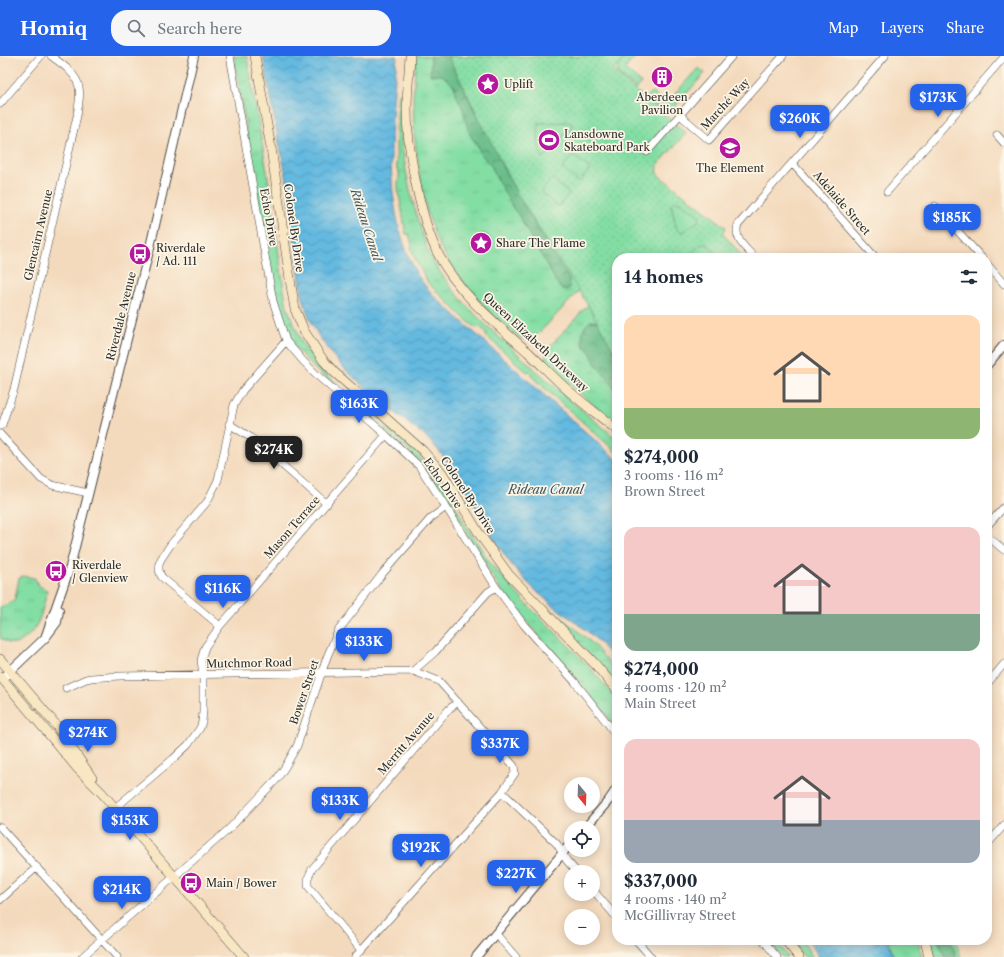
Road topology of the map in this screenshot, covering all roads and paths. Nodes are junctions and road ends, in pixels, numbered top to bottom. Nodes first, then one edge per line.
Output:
1 (42, 56) edge
2 (51, 56) edge
3 (194, 56) edge
4 (230, 56) edge
5 (255, 56) edge
6 (410, 56) edge
7 (732, 56) edge
8 (783, 56) edge
9 (885, 56) edge
10 (1004, 57) edge
11 (0, 104) edge
12 (680, 115) junction
13 (997, 136) dead end
14 (1004, 143) edge
15 (647, 152) dead end
16 (792, 163) junction
17 (887, 192) dead end
18 (935, 206) dead end
19 (751, 253) edge
20 (872, 253) edge
21 (977, 253) edge
22 (992, 270) edge
23 (1004, 284) edge
24 (286, 341) junction
25 (1004, 345) edge
26 (992, 359) edge
27 (229, 424) junction
28 (0, 426) edge
29 (612, 426) edge
30 (0, 434) edge
31 (386, 435) junction
32 (88, 493) junction
33 (327, 504) junction
34 (1004, 506) edge
35 (446, 507) junction
36 (992, 520) edge
37 (992, 540) edge
38 (1004, 550) edge
39 (496, 587) junction
40 (220, 626) junction
41 (0, 659) edge
42 (1004, 664) edge
43 (11, 671) junction
44 (413, 671) junction
45 (322, 673) junction
46 (203, 675) junction
47 (1, 677) edge
48 (992, 678) edge
49 (612, 684) edge
50 (66, 688) dead end
51 (458, 702) junction
52 (612, 730) edge
53 (502, 792) junction
54 (102, 793) junction
55 (612, 795) edge
56 (115, 808) junction
57 (591, 821) edge
58 (1004, 825) edge
59 (0, 827) edge
60 (992, 839) edge
61 (563, 854) junction
62 (572, 865) edge
63 (36, 867) junction
64 (174, 877) junction
65 (600, 898) edge
66 (0, 900) edge
67 (612, 912) edge
68 (496, 934) junction
69 (102, 940) junction
70 (640, 945) edge
71 (767, 945) edge
72 (789, 945) edge
73 (926, 945) edge
74 (362, 950) junction
75 (82, 957) edge
76 (116, 957) edge
77 (244, 957) edge
78 (355, 957) edge
79 (476, 957) edge
80 (516, 957) edge
81 (651, 957) edge
82 (777, 957) edge
83 (799, 957) edge
84 (929, 957) edge

1 - 11 street
2 - 28 street, Glencairn Avenue
3 - 32 street, Riverdale Avenue
4 - 24 street, Echo Drive
5 - 49 main road, Colonel By Drive
6 - 29 main road, Queen Elizabeth Driveway
7 - 12 street
8 - 12 street, Marché Way
9 - 16 street
10 - 17 street
12 - 15 street
13 - 14 street
16 - 19 street
16 - 20 street, Adelaide Street
18 - 21 street
22 - 23 street
24 - 27 street
24 - 31 street, Echo Drive
25 - 26 street
27 - 33 street
27 - 40 street
30 - 32 street
31 - 33 street, Mason Terrace
31 - 35 street, Echo Drive
32 - 43 street, Riverdale Avenue
33 - 40 street, Mason Terrace
34 - 36 street
35 - 39 street, Echo Drive
35 - 45 street, Bower Street
37 - 38 street
39 - 44 street
39 - 52 street, Echo Drive
40 - 46 street, Mason Terrace
41 - 43 main road
42 - 48 street
43 - 47 street, Riverdale Avenue
43 - 54 main road
44 - 45 street, Mutchmor Road
44 - 51 street
45 - 46 street, Mutchmor Road
45 - 64 street, Bower Street
46 - 50 street, Mutchmor Road
46 - 56 street, Mason Terrace
47 - 54 main road
51 - 53 street
51 - 74 street, Merritt Avenue
53 - 61 street
53 - 74 street
54 - 56 main road
55 - 57 street
56 - 64 main road
58 - 60 street
59 - 63 street
61 - 62 street
61 - 68 street
63 - 66 street
63 - 69 street
64 - 69 street, Bower Street
64 - 77 main road
65 - 67 street
68 - 79 street
68 - 80 street
69 - 75 street, Bower Street
69 - 76 street
70 - 81 street
71 - 82 street
72 - 83 main road
73 - 84 main road
74 - 78 street

